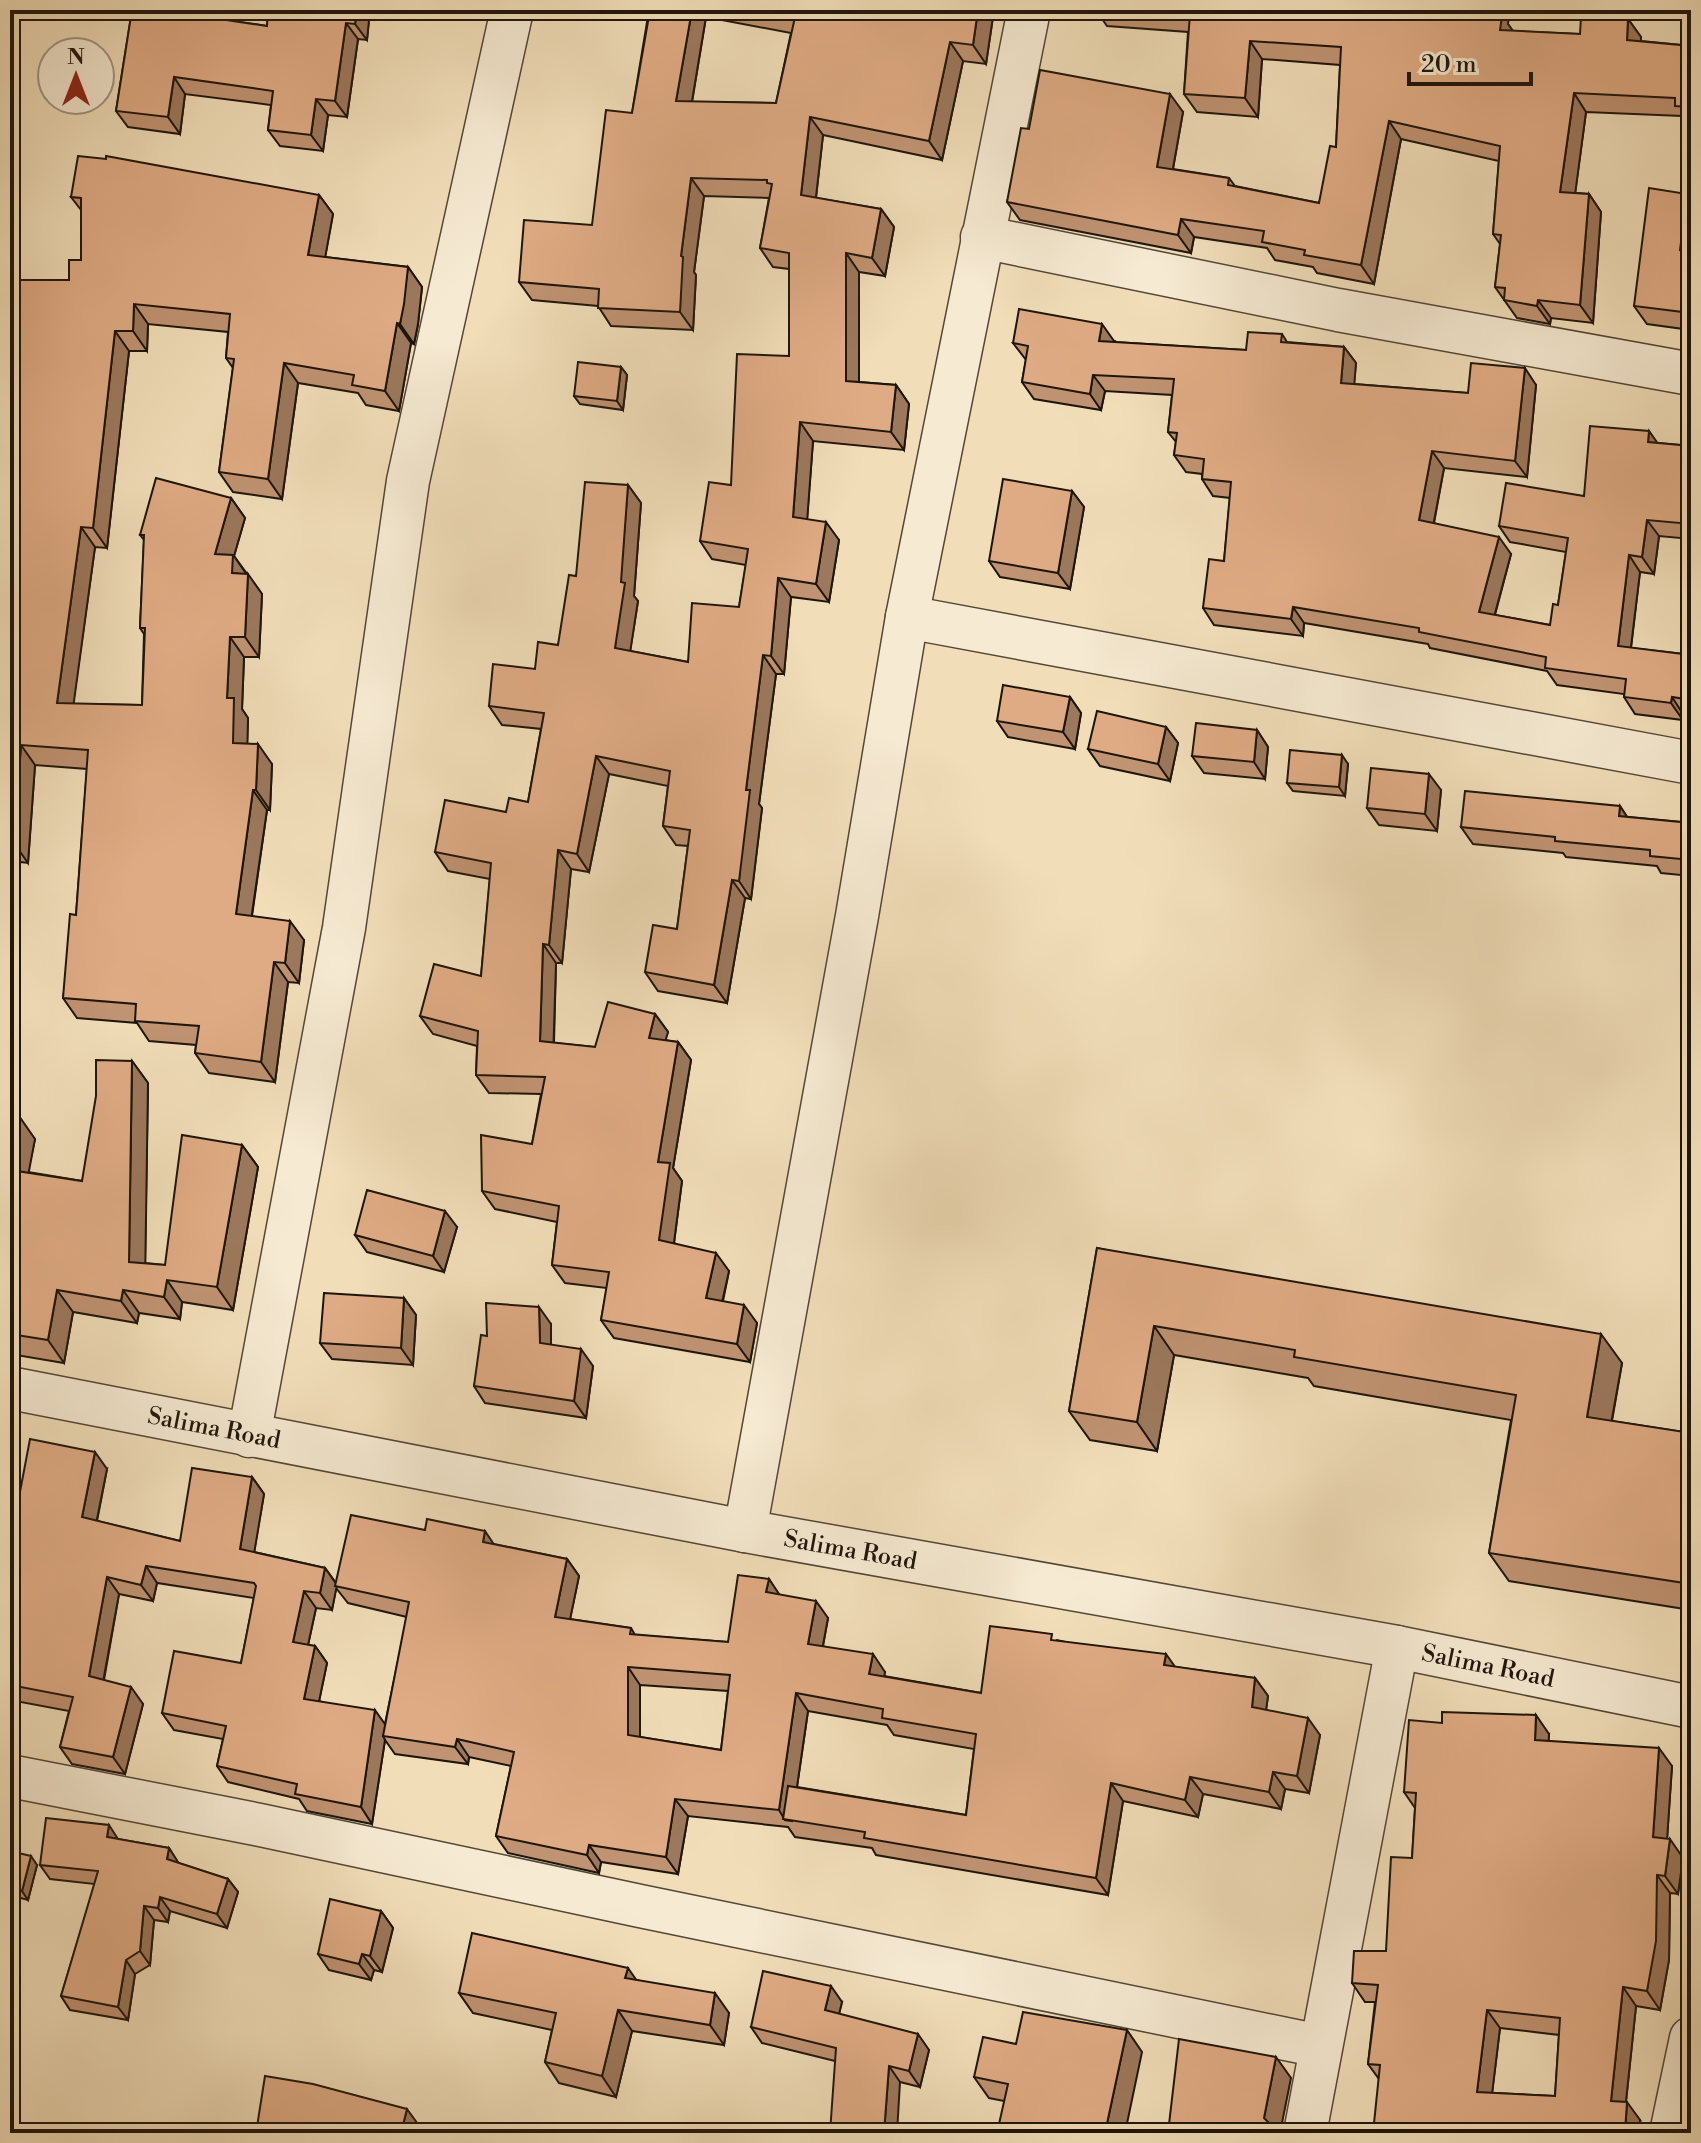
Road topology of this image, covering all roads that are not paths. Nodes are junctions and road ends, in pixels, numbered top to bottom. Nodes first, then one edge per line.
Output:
1 (512, 10) edge
2 (1029, 10) edge
3 (982, 237) junction
4 (1691, 374) edge
5 (907, 617) junction
6 (1691, 763) edge
7 (10, 1388) edge
8 (249, 1436) junction
9 (745, 1531) junction
10 (1397, 1647) junction
11 (1691, 1707) edge
12 (10, 1776) edge
13 (1320, 2046) junction
14 (1690, 2052) edge
15 (1305, 2133) edge
16 (1671, 2133) edge

1 - 8 street
2 - 3 street
3 - 4 street
3 - 5 street
5 - 6 street
5 - 9 street
7 - 8 street, Salima Road
8 - 9 street, Salima Road
9 - 10 street, Salima Road
10 - 11 street, Salima Road
10 - 13 street
12 - 13 street
13 - 15 street
14 - 16 street

